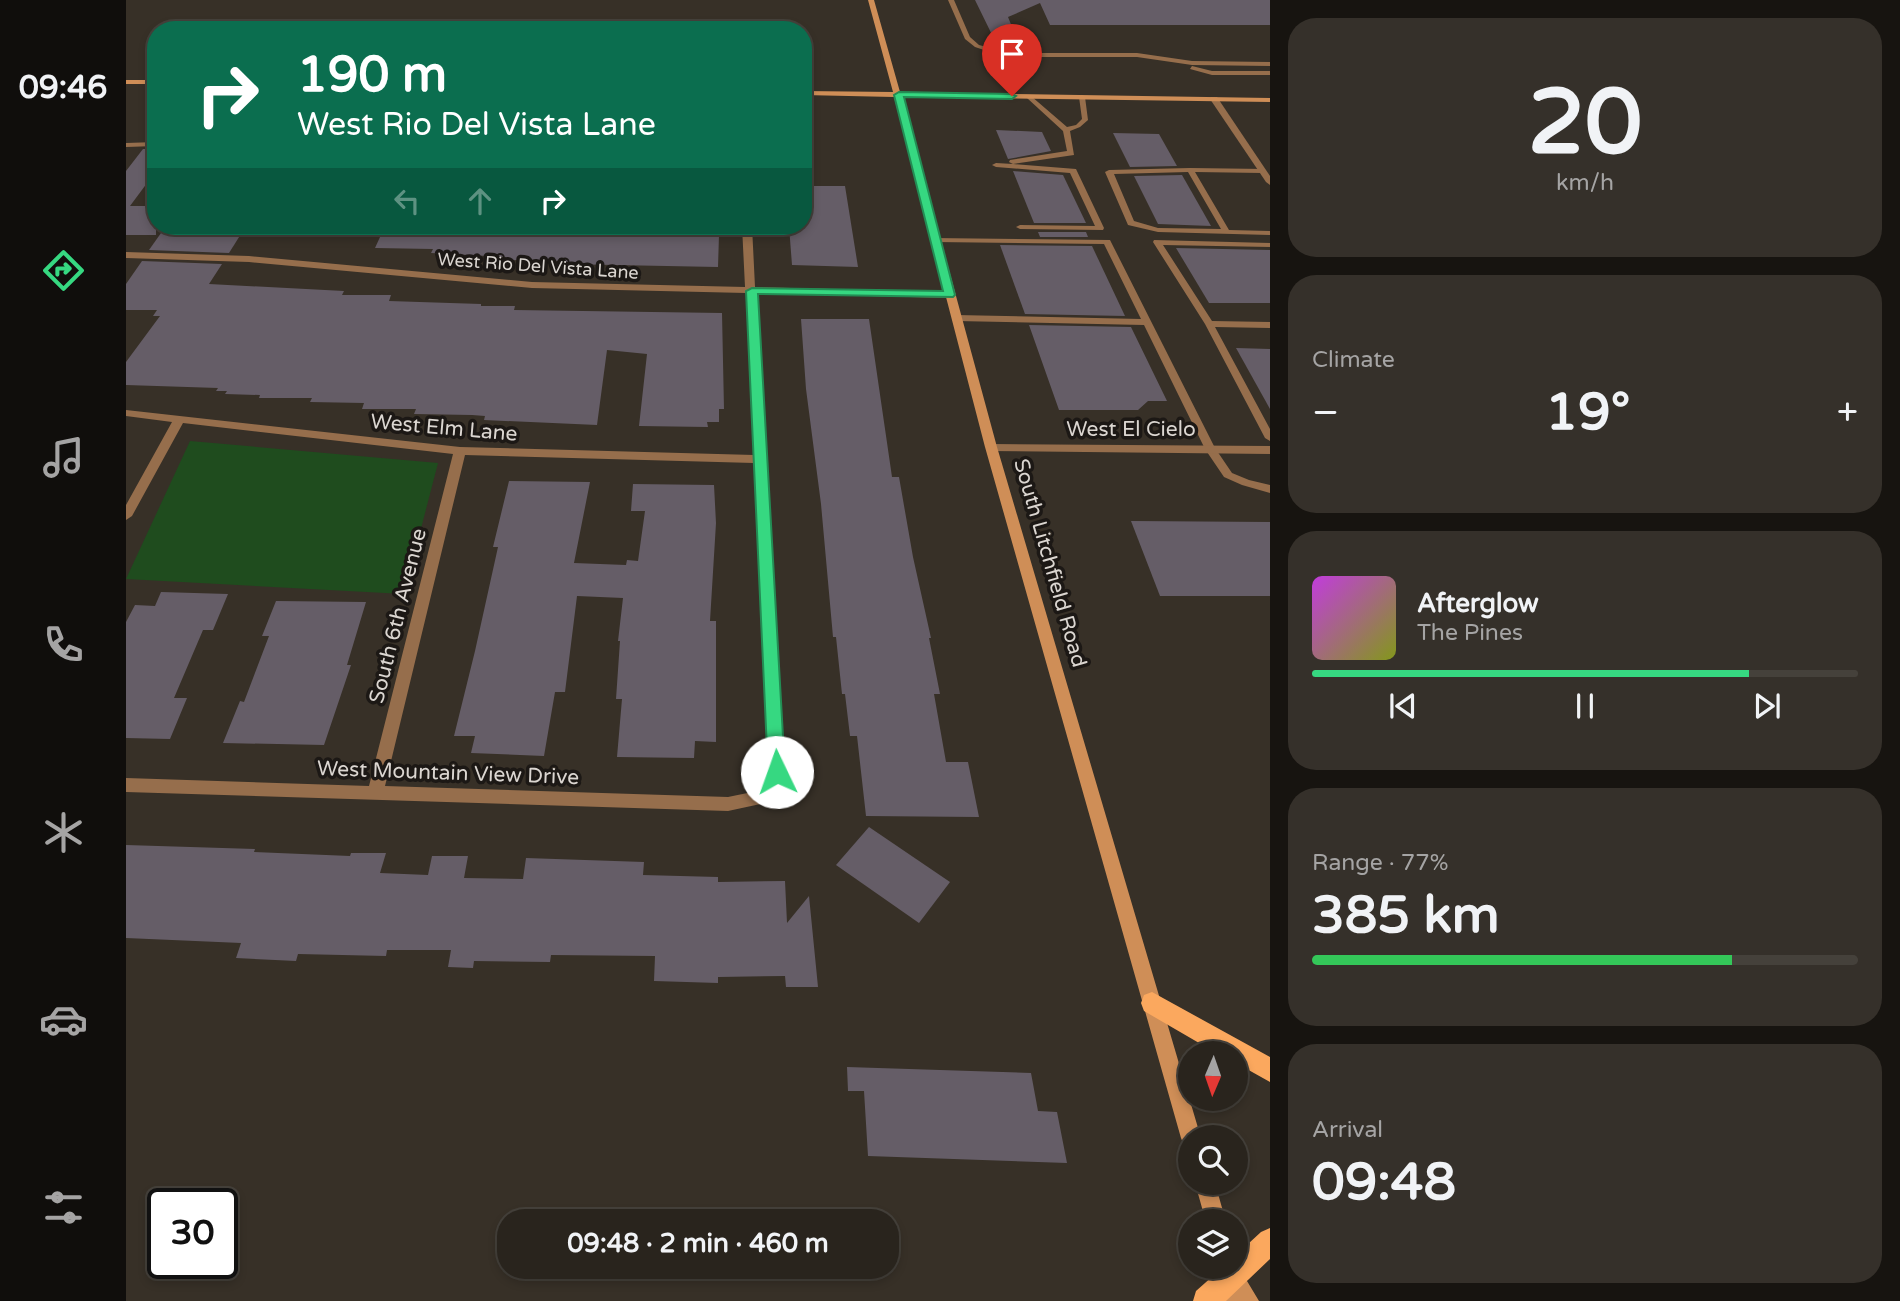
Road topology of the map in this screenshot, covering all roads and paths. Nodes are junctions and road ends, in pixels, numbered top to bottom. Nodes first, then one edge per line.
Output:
1 (871, 0) edge
2 (951, 0) edge
3 (1137, 55) junction
4 (1270, 64) edge
5 (1270, 73) edge
6 (126, 82) edge
7 (147, 82) edge
8 (812, 93) edge
9 (899, 95) junction
10 (1029, 97) junction
11 (1082, 97) junction
12 (1214, 99) junction
13 (1270, 100) edge
14 (1066, 130) junction
15 (147, 144) edge
16 (126, 145) edge
17 (1190, 170) junction
18 (1262, 171) junction
19 (1270, 182) edge
20 (1020, 227) dead end
21 (1226, 232) junction
22 (1270, 233) edge
23 (748, 235) edge
24 (935, 240) junction
25 (1270, 245) edge
26 (126, 255) edge
27 (752, 291) junction
28 (949, 295) junction
29 (956, 318) junction
30 (1147, 322) junction
31 (1209, 324) junction
32 (1270, 325) edge
33 (126, 413) edge
34 (180, 418) junction
35 (1270, 438) edge
36 (991, 448) junction
37 (1210, 449) junction
38 (1270, 450) edge
39 (460, 451) junction
40 (760, 459) junction
41 (1270, 489) edge
42 (126, 516) edge
43 (126, 785) edge
44 (376, 792) junction
45 (1152, 1003) junction
46 (1270, 1070) edge
47 (1187, 1125) edge
48 (1270, 1241) edge
49 (1232, 1282) edge
50 (1206, 1301) edge
51 (1248, 1301) edge

1 - 9 main road, South Litchfield Road
2 - 3 lane
3 - 4 lane
3 - 5 lane
6 - 7 main road
8 - 9 main road
9 - 10 main road
9 - 24 main road, South Litchfield Road
10 - 11 main road
10 - 14 lane
11 - 12 main road
11 - 14 lane
12 - 13 main road
12 - 18 street
14 - 20 lane
15 - 16 street
17 - 18 lane
17 - 21 lane
17 - 21 lane
18 - 19 street
21 - 22 lane
23 - 27 street
24 - 28 main road, South Litchfield Road
24 - 30 lane
25 - 31 lane
26 - 27 street, West Rio Del Vista Lane
27 - 28 street, West Rio Del Vista Lane
27 - 40 street
28 - 29 main road, South Litchfield Road
29 - 30 lane
29 - 36 main road, South Litchfield Road
30 - 37 lane
31 - 32 lane
31 - 35 lane
33 - 34 street, West Elm Lane
34 - 39 street, West Elm Lane
34 - 42 street
36 - 37 street, West El Cielo
36 - 45 main road, South Litchfield Road
37 - 38 street, West El Cielo
37 - 41 lane
39 - 40 street, West Elm Lane
39 - 44 street, South 6th Avenue
40 - 44 street, West Mountain View Drive
43 - 44 street, West Mountain View Drive
45 - 46 main road
45 - 47 main road, South Litchfield Road
48 - 49 main road
49 - 50 main road
49 - 51 main road

